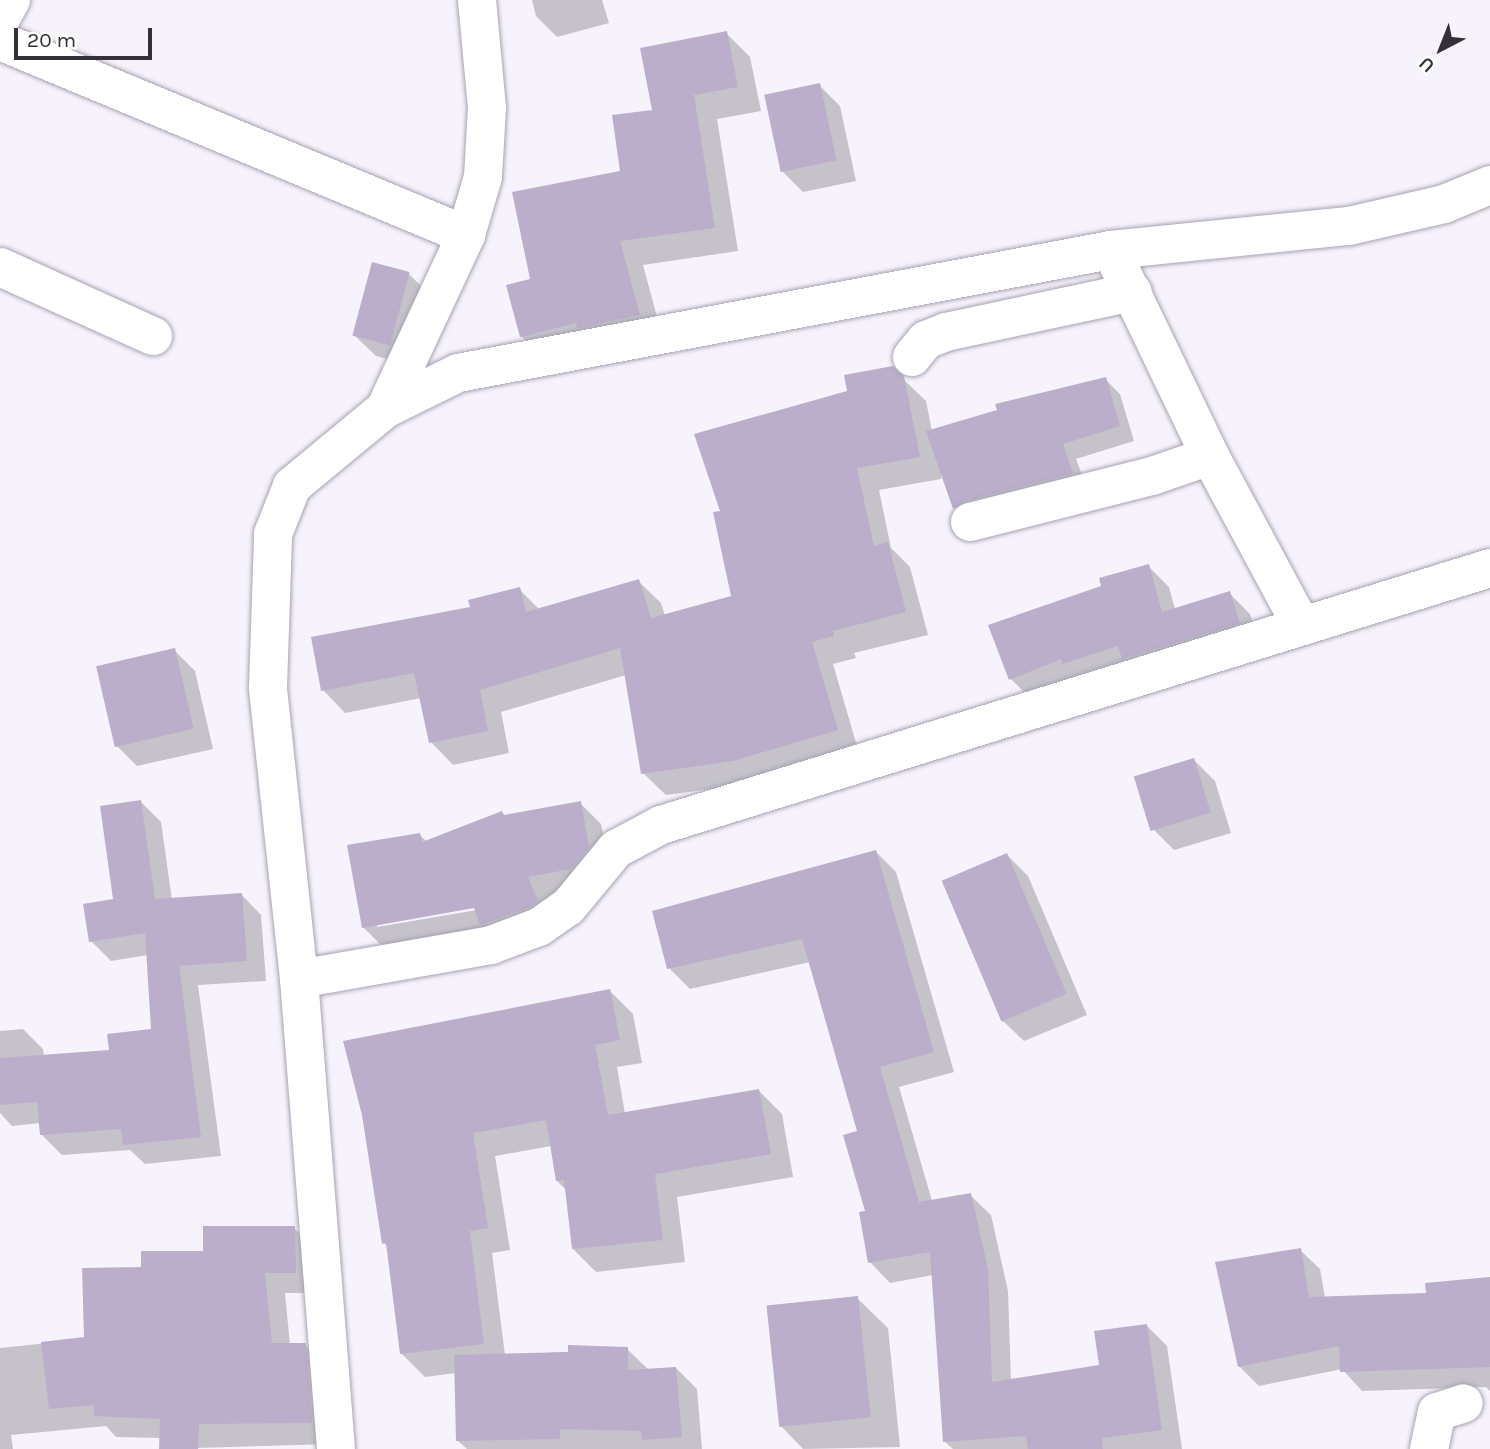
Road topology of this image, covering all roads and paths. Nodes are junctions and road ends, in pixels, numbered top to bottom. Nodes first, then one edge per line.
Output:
1 (11, 0) edge
2 (477, 0) edge
3 (0, 20) edge
4 (0, 41) edge
5 (1490, 185) edge
6 (466, 235) junction
7 (1111, 250) junction
8 (0, 267) edge
9 (1133, 292) junction
10 (153, 336) dead end
11 (912, 357) dead end
12 (385, 409) junction
13 (1210, 456) junction
14 (970, 522) dead end
15 (1490, 568) edge
16 (1301, 625) junction
17 (299, 979) junction
18 (1464, 1403) dead end
19 (336, 1449) edge
20 (1429, 1449) edge

1 - 3 street
2 - 6 street
4 - 6 street
5 - 7 street
6 - 12 street
7 - 9 street
7 - 12 street
8 - 10 street
9 - 11 street
9 - 13 street
12 - 17 street
13 - 14 street
13 - 16 street
15 - 16 street
16 - 17 street
17 - 19 street
18 - 20 street

